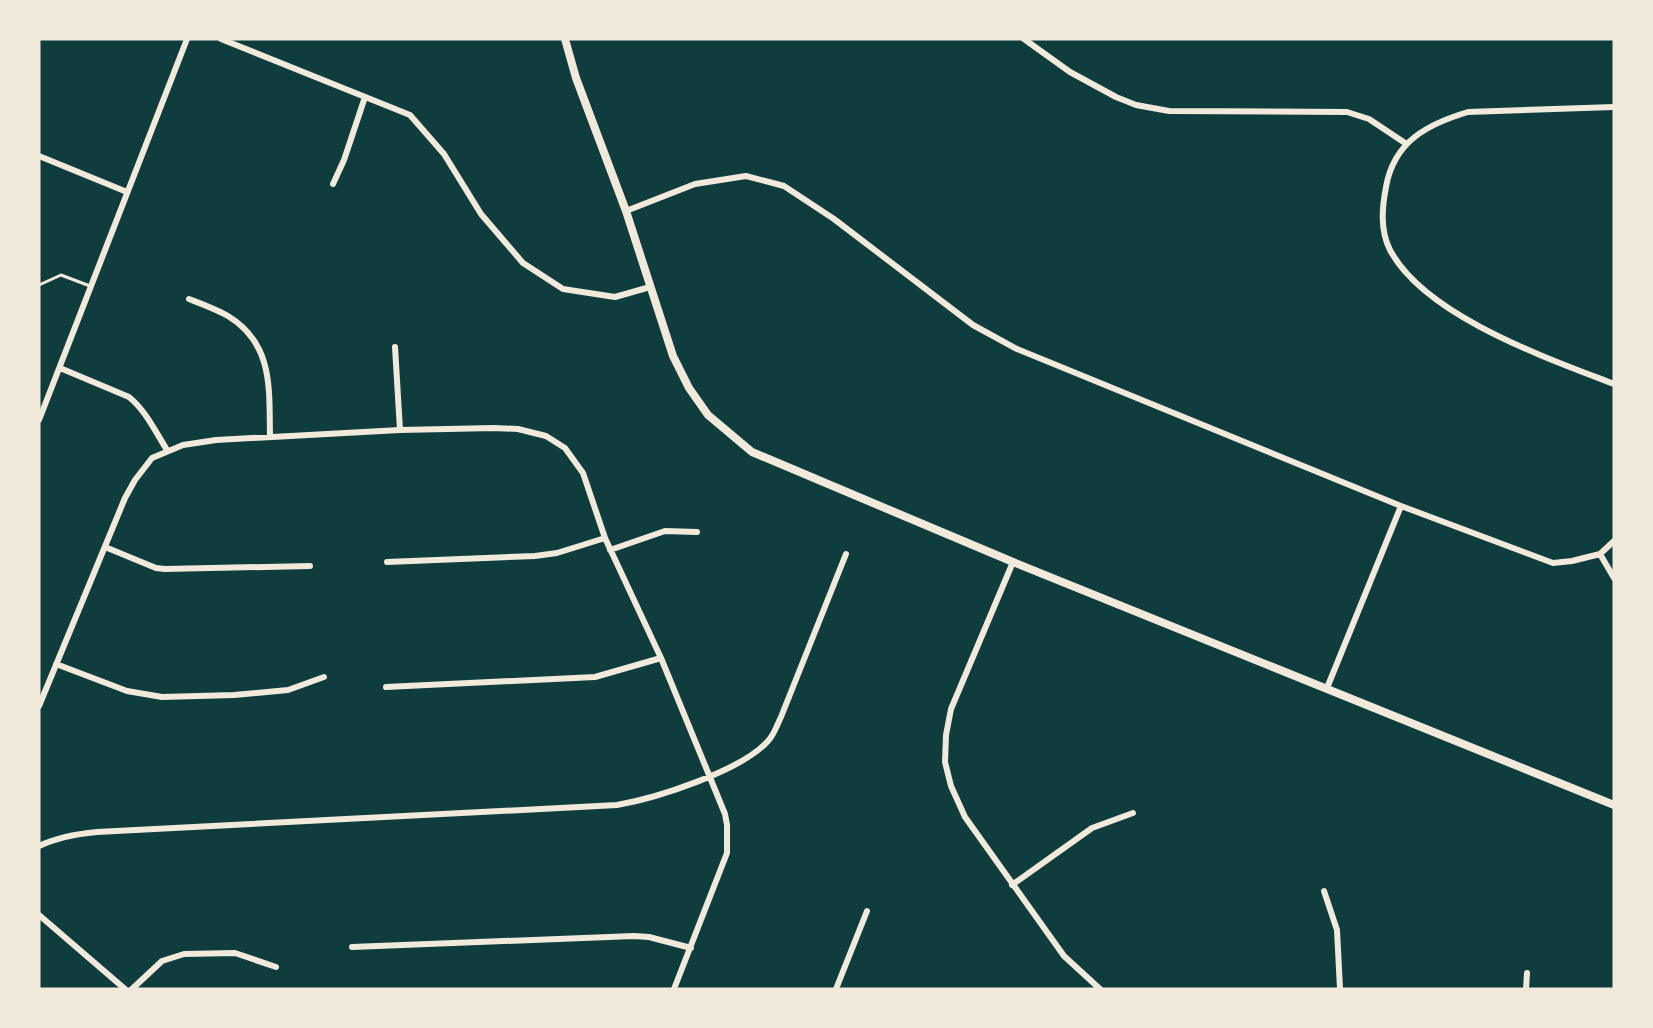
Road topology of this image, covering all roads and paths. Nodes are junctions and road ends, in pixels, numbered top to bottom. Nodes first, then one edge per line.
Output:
1 (187, 39) edge
2 (221, 39) edge
3 (565, 39) edge
4 (1024, 39) edge
5 (365, 98) junction
6 (1614, 107) edge
7 (1405, 143) junction
8 (39, 156) edge
9 (333, 184) dead end
10 (127, 192) junction
11 (626, 211) junction
12 (39, 285) edge
13 (91, 287) junction
14 (650, 287) junction
15 (189, 298) dead end
16 (395, 347) dead end
17 (60, 368) junction
18 (1614, 384) edge
19 (39, 420) edge
20 (400, 430) junction
21 (270, 437) junction
22 (166, 450) junction
23 (1401, 506) junction
24 (697, 532) dead end
25 (605, 538) junction
26 (1614, 541) edge
27 (105, 547) junction
28 (610, 550) junction
29 (846, 554) dead end
30 (1600, 554) junction
31 (387, 562) dead end
32 (1013, 562) junction
33 (310, 566) dead end
34 (1614, 579) edge
35 (661, 658) junction
36 (56, 664) junction
37 (324, 677) dead end
38 (386, 687) dead end
39 (1327, 688) junction
40 (39, 706) edge
41 (709, 776) junction
42 (1614, 806) edge
43 (1133, 813) dead end
44 (39, 846) edge
45 (1012, 885) junction
46 (1324, 891) dead end
47 (867, 911) dead end
48 (39, 915) edge
49 (352, 947) dead end
50 (691, 948) junction
51 (276, 967) dead end
52 (1527, 973) dead end
53 (125, 989) edge
54 (132, 989) edge
55 (674, 989) edge
56 (836, 989) edge
57 (1100, 989) edge
58 (1340, 989) edge
59 (1526, 989) edge

1 - 10 street
2 - 5 street
3 - 11 street
4 - 7 street
5 - 9 street
5 - 14 street
6 - 7 street
7 - 18 street
8 - 10 street
10 - 13 street
11 - 14 street
11 - 23 street
12 - 13 lane
13 - 17 street
14 - 32 street
15 - 21 street
16 - 20 street
17 - 19 street
17 - 22 street
20 - 21 street
20 - 25 street
21 - 22 street
22 - 27 street
23 - 30 street
23 - 39 street
24 - 28 street
25 - 28 street
25 - 31 street
26 - 30 street
27 - 33 street
27 - 36 street
28 - 35 street
29 - 41 street
30 - 34 street
32 - 39 street
32 - 45 street
35 - 38 street
35 - 41 street
36 - 37 street
36 - 40 street
39 - 42 street
41 - 44 street
41 - 50 street
43 - 45 street
45 - 57 street
46 - 58 street
47 - 56 street
48 - 53 street
49 - 50 street
50 - 55 street
51 - 54 street
52 - 59 street

